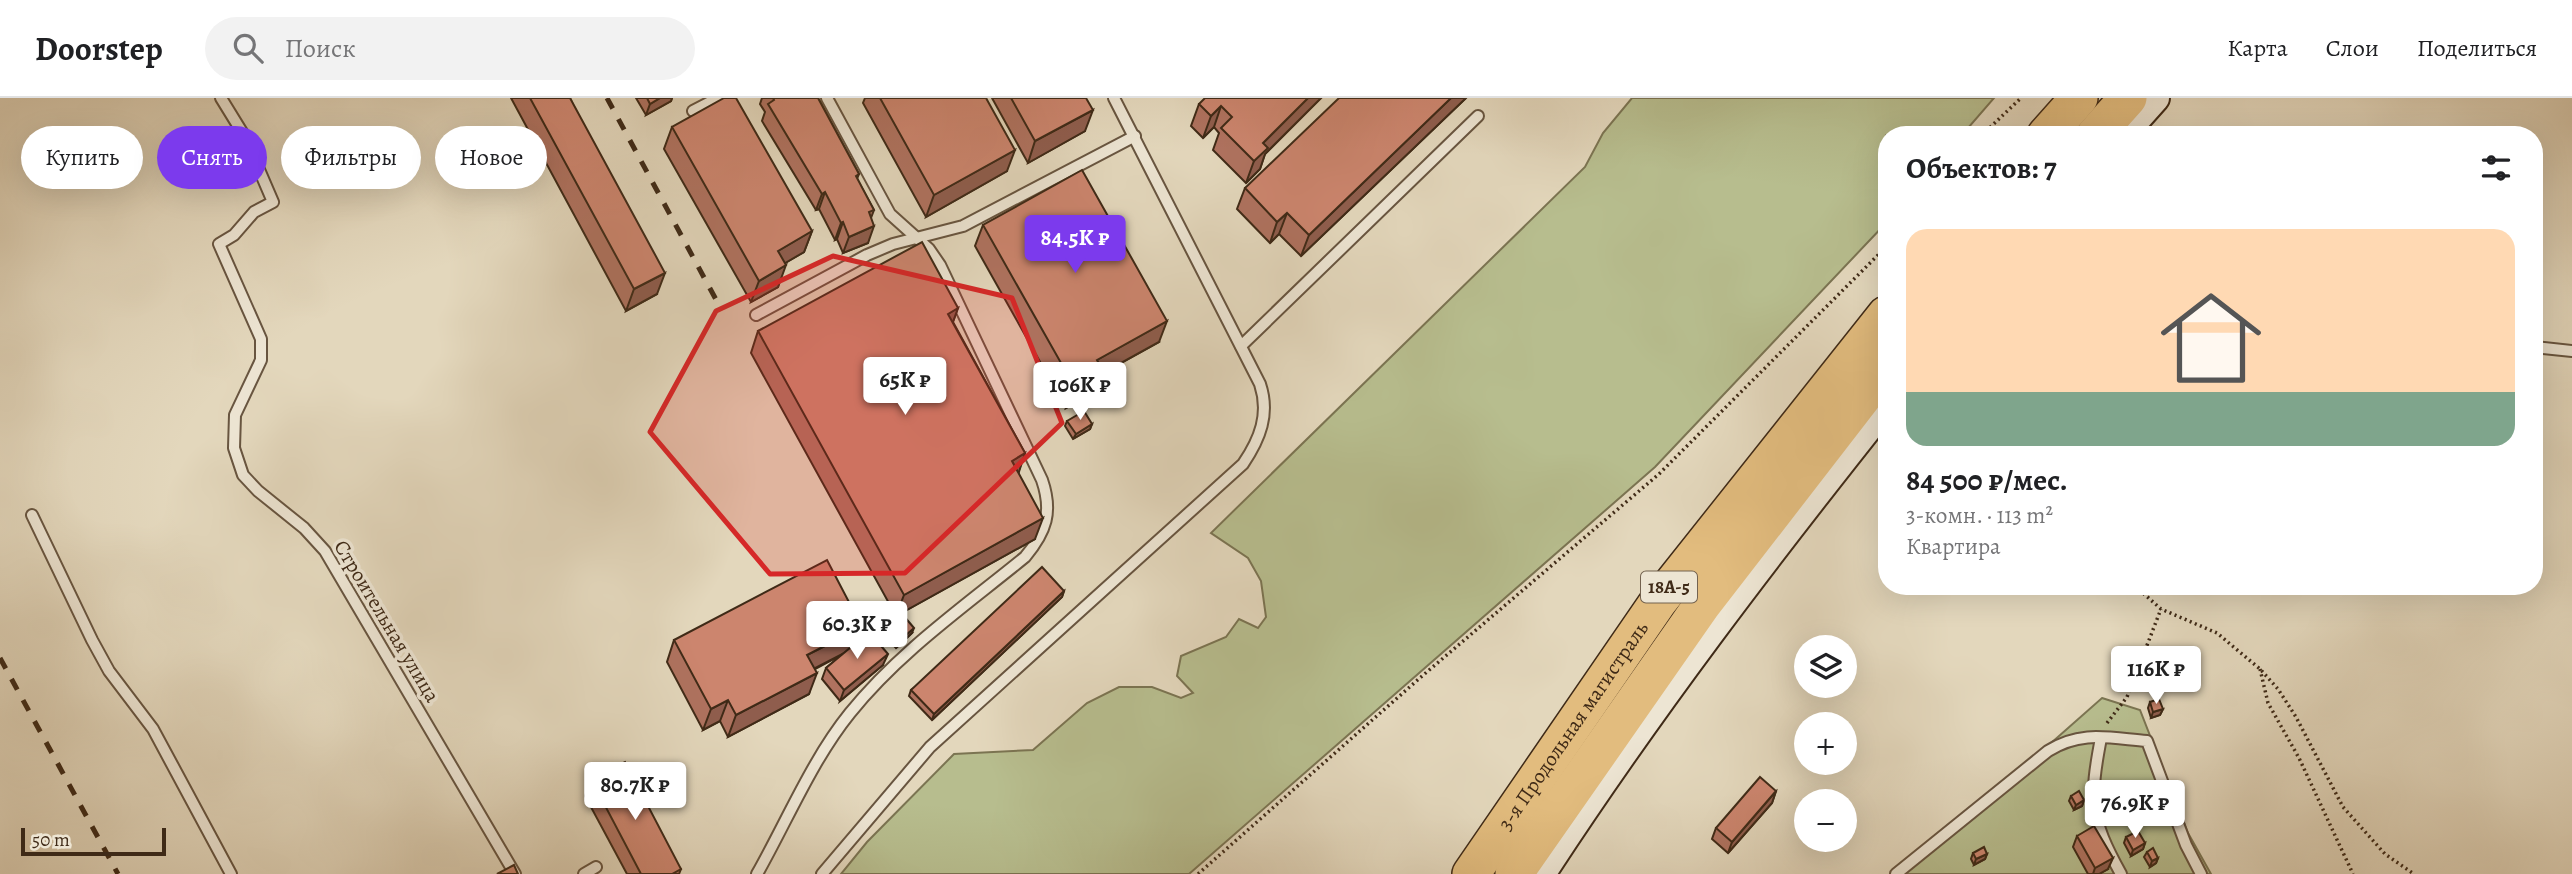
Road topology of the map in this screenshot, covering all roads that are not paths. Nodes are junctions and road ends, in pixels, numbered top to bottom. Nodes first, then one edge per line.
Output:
1 (221, 98) edge
2 (718, 98) edge
3 (827, 98) edge
4 (1114, 98) edge
5 (2079, 98) edge
6 (2129, 98) edge
7 (2155, 98) edge
8 (693, 111) dead end
9 (1478, 116) dead end
10 (2054, 126) edge
11 (2103, 126) edge
12 (2130, 126) edge
13 (1135, 136) junction
14 (916, 239) junction
15 (756, 315) dead end
16 (1878, 325) edge
17 (1241, 346) junction
18 (2543, 349) edge
19 (2572, 351) edge
20 (1878, 377) edge
21 (1878, 415) edge
22 (32, 515) dead end
23 (2101, 738) junction
24 (596, 867) dead end
25 (231, 874) edge
26 (515, 874) edge
27 (584, 874) edge
28 (757, 874) edge
29 (822, 874) edge
30 (1471, 874) edge
31 (1514, 874) edge
32 (1541, 874) edge
33 (1896, 874) edge
34 (2120, 874) edge
35 (2201, 874) edge

1 - 26 lane, Строительная улица
2 - 8 lane
3 - 14 lane
4 - 13 lane
5 - 10 highway
6 - 11 highway
7 - 12 street
9 - 17 lane
13 - 14 lane
13 - 17 lane
14 - 15 lane
14 - 28 lane
16 - 30 highway, 3-я Продольная магистраль / 18А-5
17 - 29 lane
18 - 19 lane
20 - 31 highway, 3-я Продольная магистраль / 18А-5
21 - 32 street
22 - 25 lane
23 - 33 lane
23 - 34 lane
23 - 35 lane
24 - 27 lane

